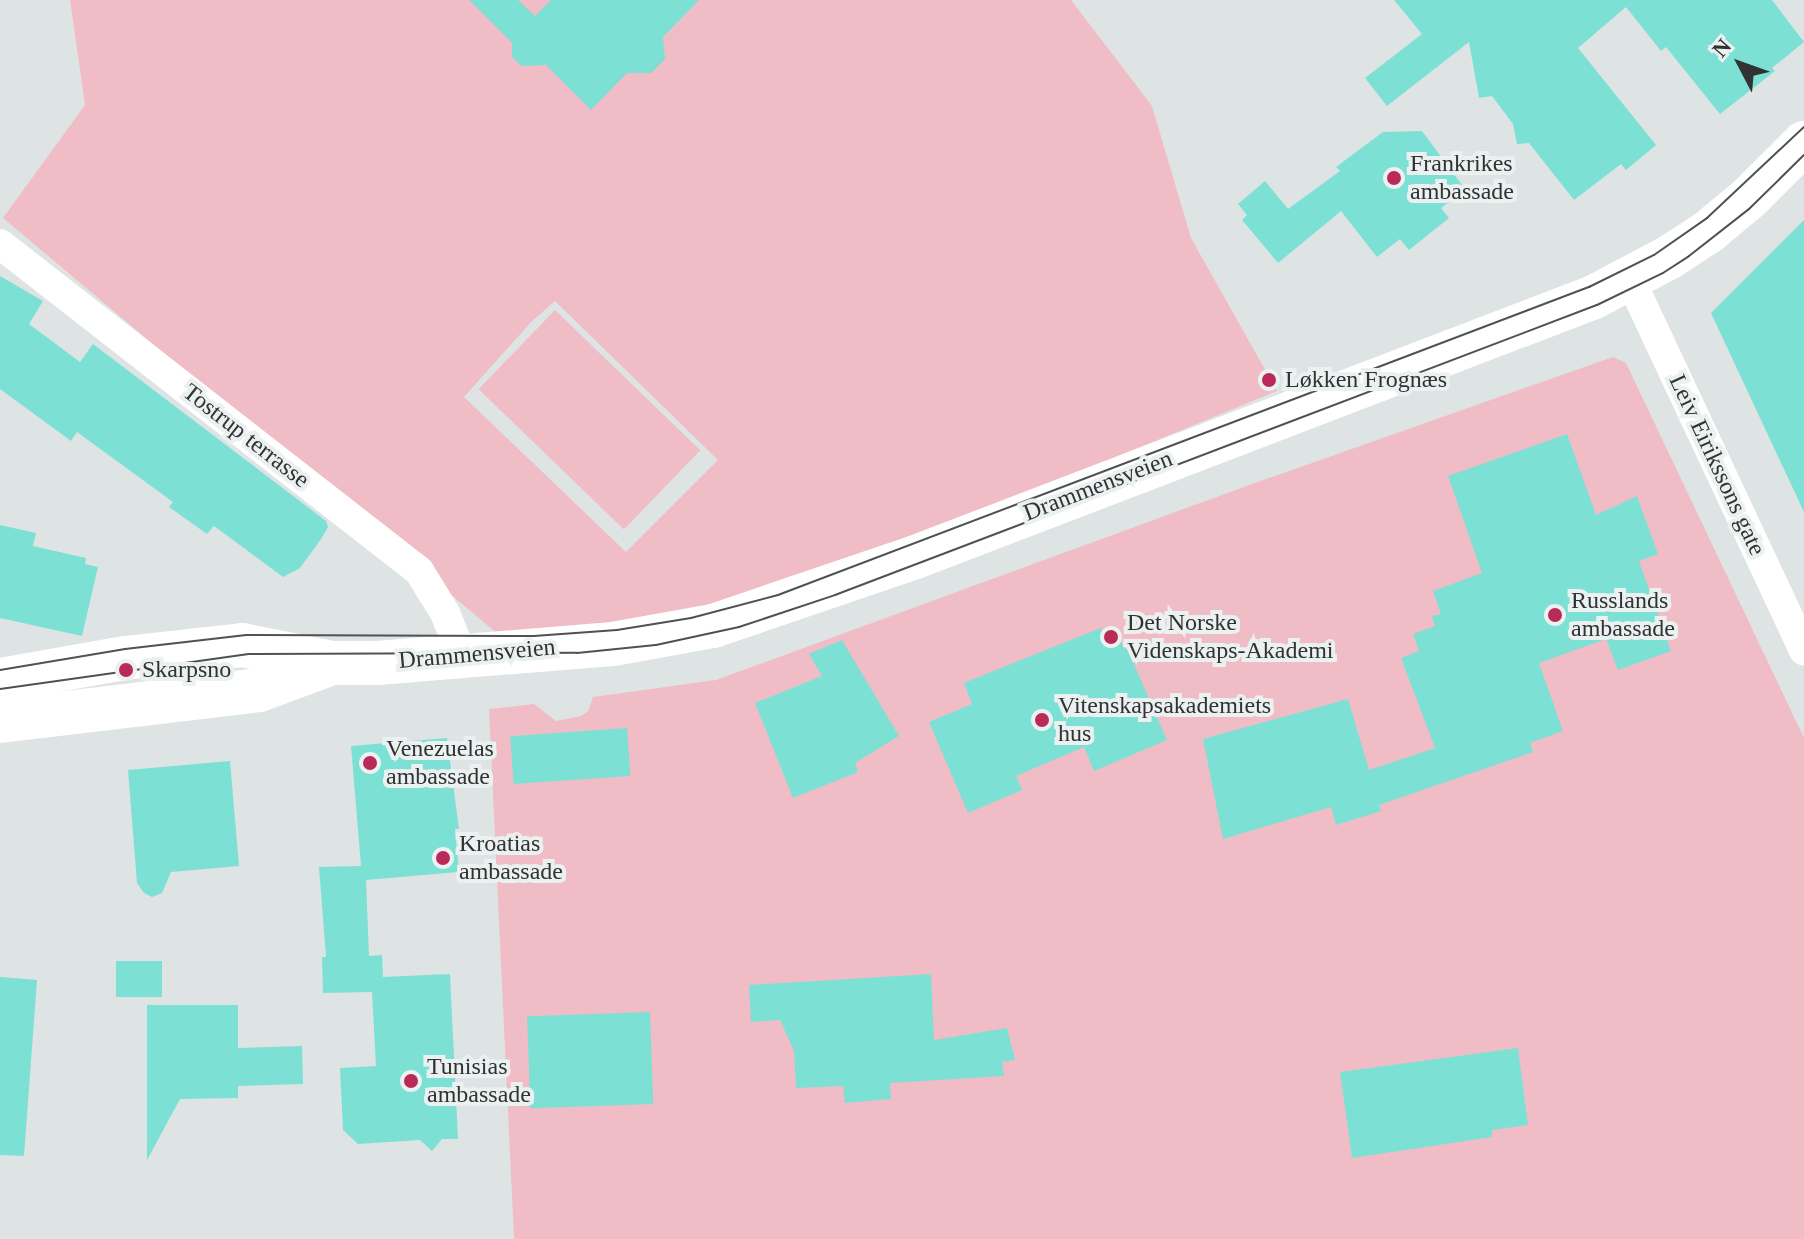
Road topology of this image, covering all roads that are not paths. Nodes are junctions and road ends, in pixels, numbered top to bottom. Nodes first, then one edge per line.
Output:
1 (1804, 143) edge
2 (0, 244) edge
3 (1630, 279) junction
4 (1804, 650) edge
5 (461, 653) junction
6 (332, 663) junction
7 (0, 680) edge
8 (0, 721) edge

1 - 3 street, Drammensveien
2 - 5 street, Tostrup terrasse
3 - 4 street, Leiv Eirikssons gate
3 - 5 street, Drammensveien
5 - 6 street, Drammensveien
6 - 7 street, Drammensveien
6 - 8 street, Drammensveien

